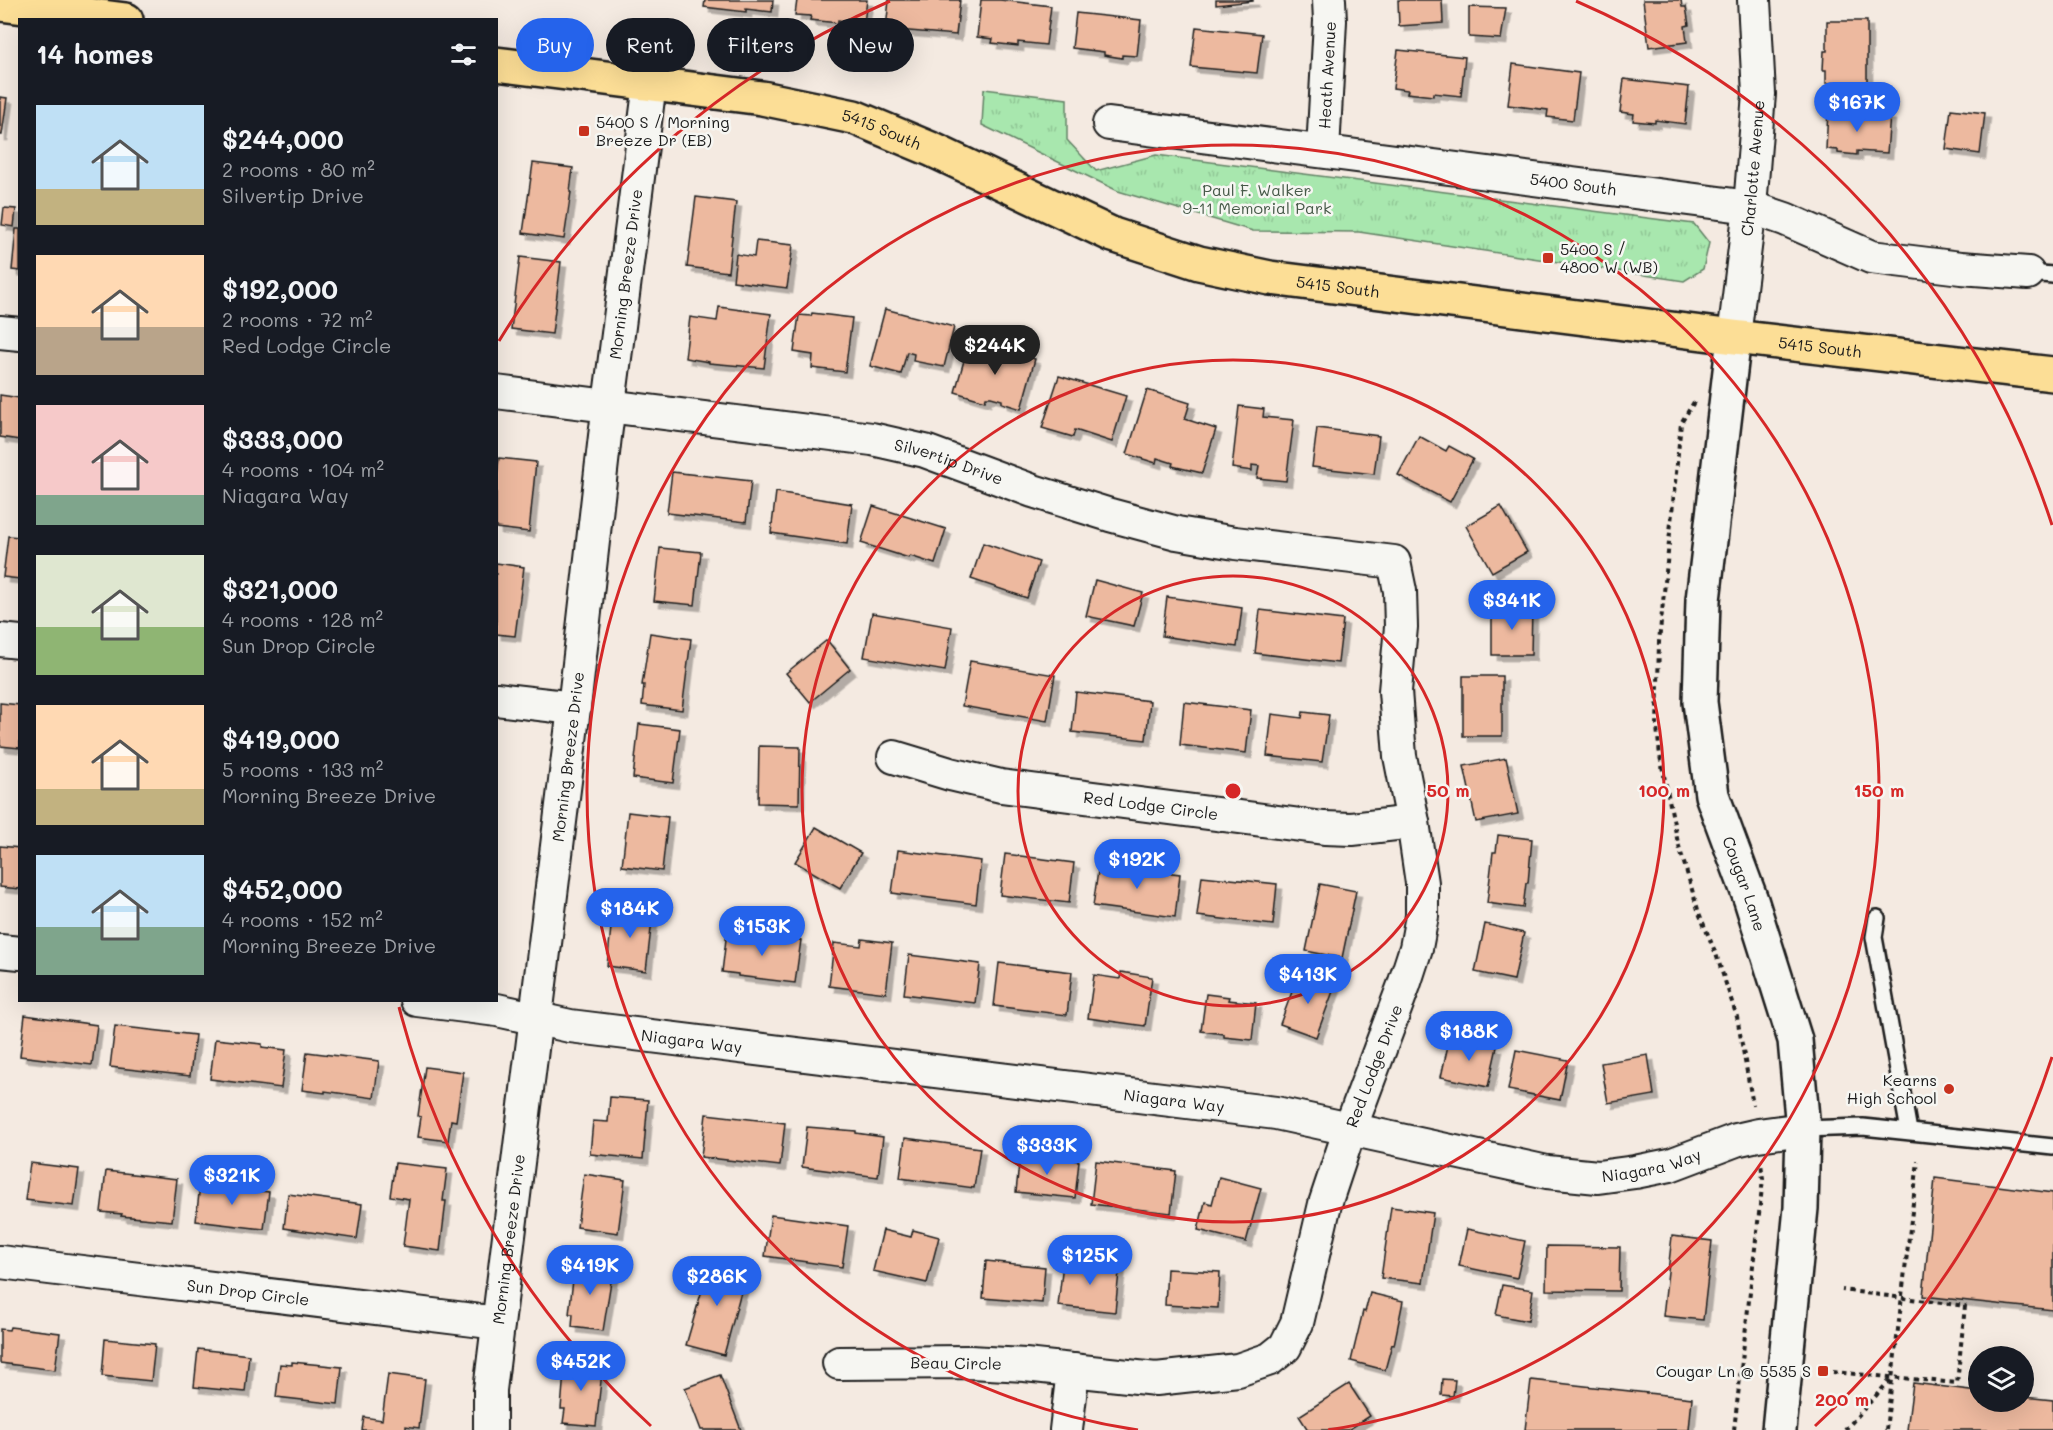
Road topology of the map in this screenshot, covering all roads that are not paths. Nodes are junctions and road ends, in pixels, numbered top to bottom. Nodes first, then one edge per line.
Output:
1 (1329, 0) edge
2 (1754, 0) edge
3 (0, 4) edge
4 (110, 18) edge
5 (498, 64) edge
6 (650, 82) junction
7 (1109, 124) dead end
8 (1323, 151) junction
9 (1750, 207) junction
10 (2041, 274) edge
11 (0, 332) edge
12 (18, 334) edge
13 (1734, 338) junction
14 (2053, 374) edge
15 (498, 392) edge
16 (609, 406) junction
17 (1394, 562) joint
18 (0, 640) edge
19 (18, 642) edge
20 (498, 699) edge
21 (574, 708) junction
22 (894, 757) dead end
23 (1413, 822) junction
24 (1876, 918) dead end
25 (0, 951) edge
26 (18, 953) edge
27 (433, 1002) edge
28 (536, 1019) junction
29 (1350, 1129) junction
30 (1803, 1129) junction
31 (1909, 1131) junction
32 (2053, 1147) edge
33 (0, 1262) edge
34 (498, 1323) junction
35 (839, 1363) dead end
36 (1073, 1370) junction
37 (490, 1430) edge
38 (1066, 1430) edge
39 (1779, 1430) edge

1 - 8 street, Heath Avenue
2 - 9 street, Charlotte Avenue
3 - 4 main road
5 - 6 main road
6 - 13 main road, 5415 South
6 - 16 street, Morning Breeze Drive
7 - 8 street, 5400 South
8 - 9 street, 5400 South
9 - 10 street, 5400 South
9 - 13 street, Charlotte Avenue
11 - 12 street
13 - 14 main road, 5415 South
13 - 30 main road, Cougar Lane
15 - 16 street, Silvertip Drive
16 - 17 street, Silvertip Drive
16 - 21 street, Morning Breeze Drive
17 - 23 street, Red Lodge Drive
18 - 19 street
20 - 21 street
21 - 28 street, Morning Breeze Drive
22 - 23 street, Red Lodge Circle
23 - 29 street, Red Lodge Drive
24 - 31 lane
25 - 26 street
27 - 28 street, Niagara Way
28 - 29 street, Niagara Way
28 - 34 street, Morning Breeze Drive
29 - 30 street, Niagara Way
29 - 36 street, Red Lodge Drive
30 - 31 lane
30 - 39 main road, Cougar Lane
31 - 32 lane
33 - 34 street, Sun Drop Circle
34 - 37 street, Morning Breeze Drive
35 - 36 street, Beau Circle
36 - 38 street

